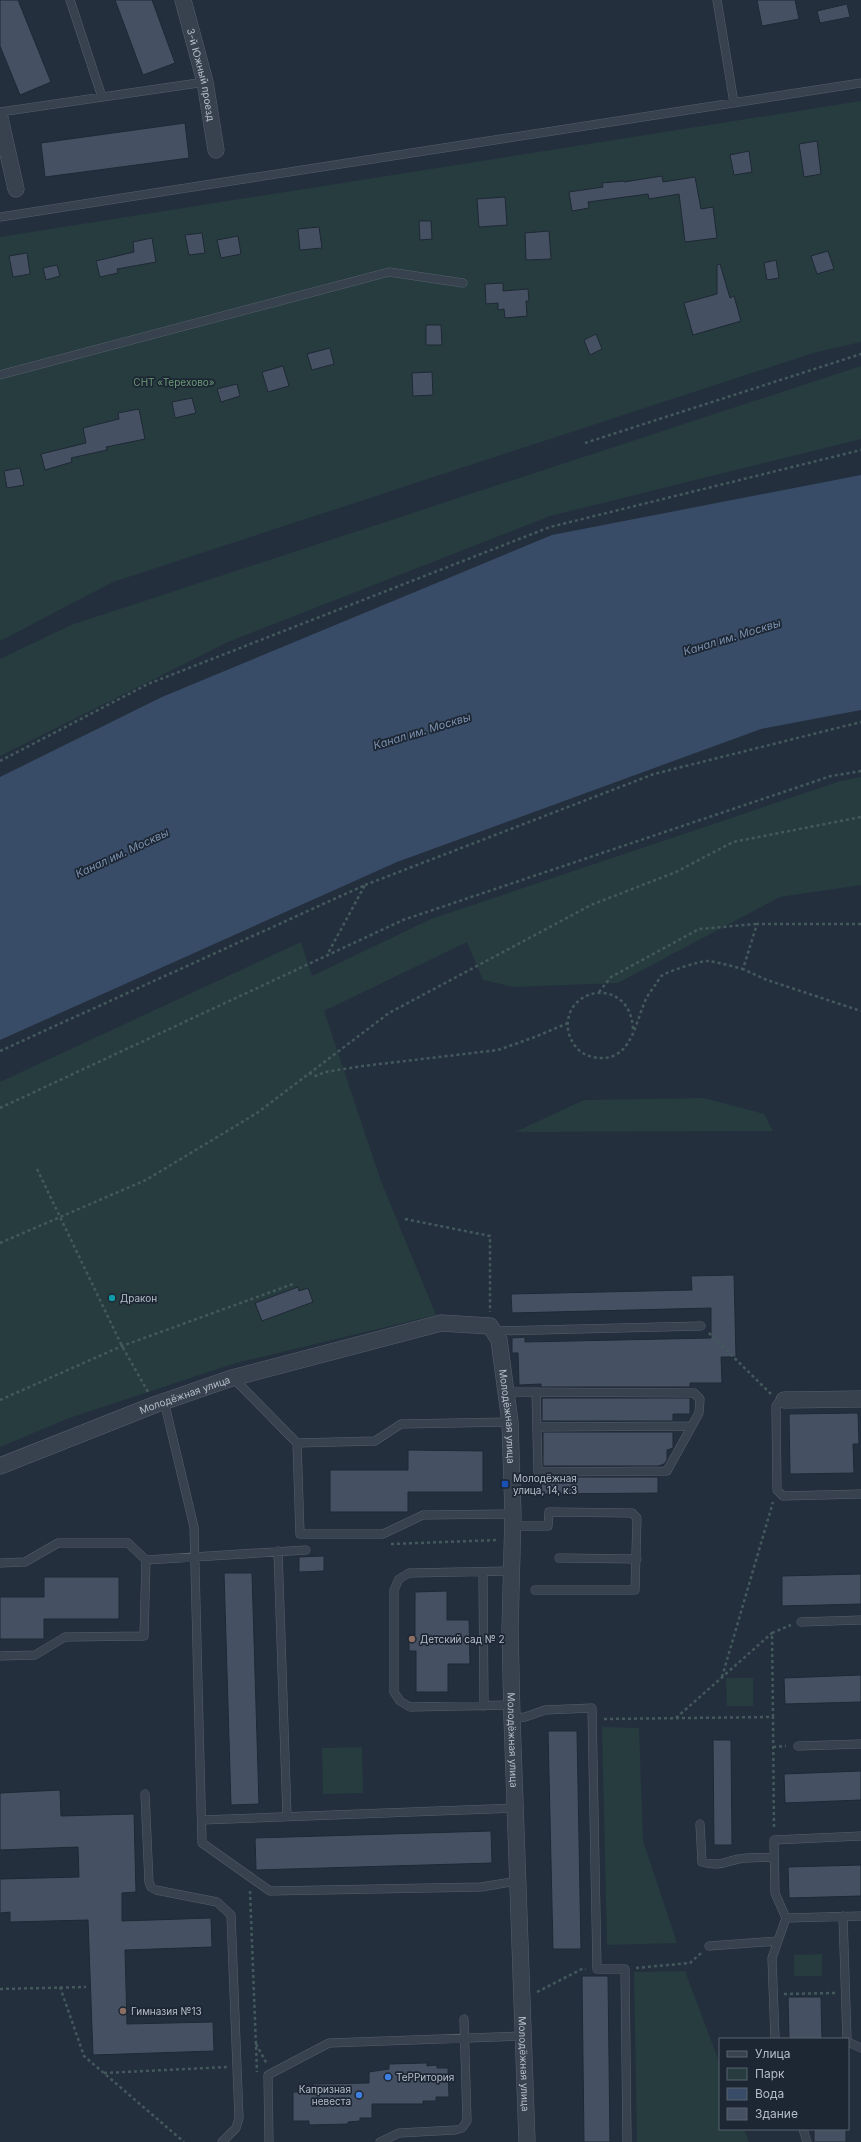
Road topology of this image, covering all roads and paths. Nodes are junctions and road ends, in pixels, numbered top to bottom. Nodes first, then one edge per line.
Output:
1 (70, 0) edge
2 (182, 0) edge
3 (717, 0) edge
4 (205, 82) junction
5 (861, 83) edge
6 (102, 97) junction
7 (734, 103) junction
8 (0, 112) edge
9 (0, 118) edge
10 (216, 150) dead end
11 (16, 189) dead end
12 (0, 217) edge
13 (463, 284) dead end
14 (861, 354) edge
15 (0, 375) edge
16 (585, 444) dead end
17 (861, 450) edge
18 (861, 722) edge
19 (0, 761) edge
20 (861, 772) edge
21 (861, 818) edge
22 (365, 885) junction
23 (757, 924) junction
24 (861, 924) edge
25 (327, 955) junction
26 (742, 969) junction
27 (599, 992) junction
28 (861, 1011) edge
29 (568, 1022) junction
30 (633, 1029) junction
31 (0, 1051) edge
32 (310, 1073) junction
33 (0, 1108) edge
34 (37, 1169) dead end
35 (62, 1218) junction
36 (405, 1219) dead end
37 (0, 1243) edge
38 (293, 1284) dead end
39 (701, 1326) joint
40 (491, 1329) junction
41 (122, 1346) junction
42 (232, 1378) junction
43 (506, 1392) junction
44 (536, 1392) junction
45 (861, 1399) edge
46 (0, 1400) edge
47 (158, 1400) junction
48 (781, 1401) junction
49 (510, 1422) junction
50 (692, 1426) junction
51 (537, 1427) junction
52 (297, 1443) junction
53 (0, 1466) edge
54 (777, 1490) junction
55 (861, 1494) edge
56 (513, 1527) junction
57 (386, 1544) dead end
58 (306, 1550) dead end
59 (278, 1551) junction
60 (196, 1558) junction
61 (559, 1558) dead end
62 (636, 1559) junction
63 (146, 1560) junction
64 (0, 1563) edge
65 (511, 1571) junction
66 (483, 1572) junction
67 (535, 1590) dead end
68 (861, 1620) edge
69 (801, 1622) joint
70 (772, 1633) junction
71 (0, 1656) edge
72 (722, 1677) junction
73 (484, 1706) junction
74 (512, 1711) junction
75 (773, 1717) junction
76 (676, 1718) junction
77 (592, 1720) junction
78 (861, 1744) edge
79 (798, 1746) dead end
80 (145, 1794) dead end
81 (515, 1808) junction
82 (287, 1816) junction
83 (202, 1820) junction
84 (700, 1824) dead end
85 (861, 1836) edge
86 (774, 1840) junction
87 (774, 1857) junction
88 (252, 1879) junction
89 (518, 1881) junction
90 (844, 1916) junction
91 (861, 1916) edge
92 (786, 1918) junction
93 (778, 1941) junction
94 (709, 1946) joint
95 (597, 1969) junction
96 (625, 1969) junction
97 (86, 1986) dead end
98 (60, 1987) junction
99 (0, 1989) edge
100 (846, 1993) junction
101 (773, 1994) junction
102 (522, 1999) junction
103 (464, 2019) dead end
104 (524, 2036) junction
105 (465, 2037) junction
106 (775, 2038) edge
107 (848, 2038) edge
108 (849, 2041) edge
109 (255, 2044) junction
110 (861, 2048) edge
111 (237, 2066) junction
112 (104, 2073) junction
113 (272, 2073) junction
114 (257, 2080) dead end
115 (803, 2130) edge
116 (184, 2142) edge
117 (222, 2142) edge
118 (268, 2142) edge
119 (380, 2142) edge
120 (527, 2142) edge
121 (627, 2142) edge
122 (807, 2142) edge

1 - 6 lane
2 - 4 street, 3-й Южный проезд
3 - 7 lane
4 - 6 lane
4 - 10 street, 3-й Южный проезд
5 - 7 lane
6 - 8 lane
7 - 12 lane
9 - 11 street
13 - 15 lane
14 - 16 path
17 - 19 path
18 - 22 path
20 - 25 path
21 - 32 path
22 - 25 path
22 - 31 path
23 - 24 path
23 - 26 path
23 - 27 path
25 - 33 path
26 - 28 path
26 - 30 path
27 - 29 path
27 - 30 path
29 - 30 path
29 - 32 path
32 - 35 path
34 - 35 path
35 - 37 path
35 - 41 path
36 - 40 path
38 - 41 path
39 - 40 lane
39 - 48 path
40 - 42 street, Молодёжная улица
40 - 43 street, Молодёжная улица
41 - 46 path
41 - 47 path
42 - 47 street, Молодёжная улица
42 - 52 lane
43 - 44 lane
43 - 49 street, Молодёжная улица
44 - 50 lane
44 - 51 lane
45 - 48 street
47 - 53 street, Молодёжная улица
47 - 60 lane
48 - 54 lane
49 - 52 lane
49 - 56 street, Молодёжная улица
50 - 51 lane
50 - 51 lane
52 - 56 lane
54 - 55 lane
54 - 72 path
56 - 57 path
56 - 62 lane
56 - 65 street, Молодёжная улица
58 - 59 lane
59 - 60 lane
59 - 82 lane
60 - 63 lane
60 - 83 lane
61 - 62 lane
62 - 67 lane
63 - 64 lane
63 - 71 lane
65 - 66 lane
65 - 74 street, Молодёжная улица
66 - 73 lane
66 - 73 lane
68 - 69 lane
69 - 70 path
70 - 72 path
70 - 75 path
72 - 76 path
73 - 74 lane
74 - 77 lane
74 - 81 street, Молодёжная улица
75 - 76 path
75 - 86 path
76 - 77 path
77 - 95 lane
78 - 79 lane
80 - 111 lane
81 - 82 lane
81 - 89 street, Молодёжная улица
82 - 83 lane
83 - 88 lane
84 - 87 lane
85 - 86 lane
86 - 87 lane
87 - 92 lane
88 - 89 lane
88 - 109 path
89 - 102 street, Молодёжная улица
90 - 91 lane
90 - 92 lane
90 - 100 lane
92 - 93 lane
93 - 94 lane
93 - 101 lane
94 - 96 path
95 - 96 lane
95 - 102 path
96 - 121 lane
97 - 98 path
98 - 99 path
98 - 112 path
100 - 101 path
100 - 107 lane
101 - 106 lane
102 - 104 street, Молодёжная улица
103 - 105 lane
104 - 105 lane
104 - 120 street, Молодёжная улица
105 - 113 lane
105 - 119 lane
108 - 110 lane
109 - 113 path
109 - 114 path
111 - 112 path
111 - 117 lane
112 - 116 path
113 - 118 lane
115 - 122 lane

